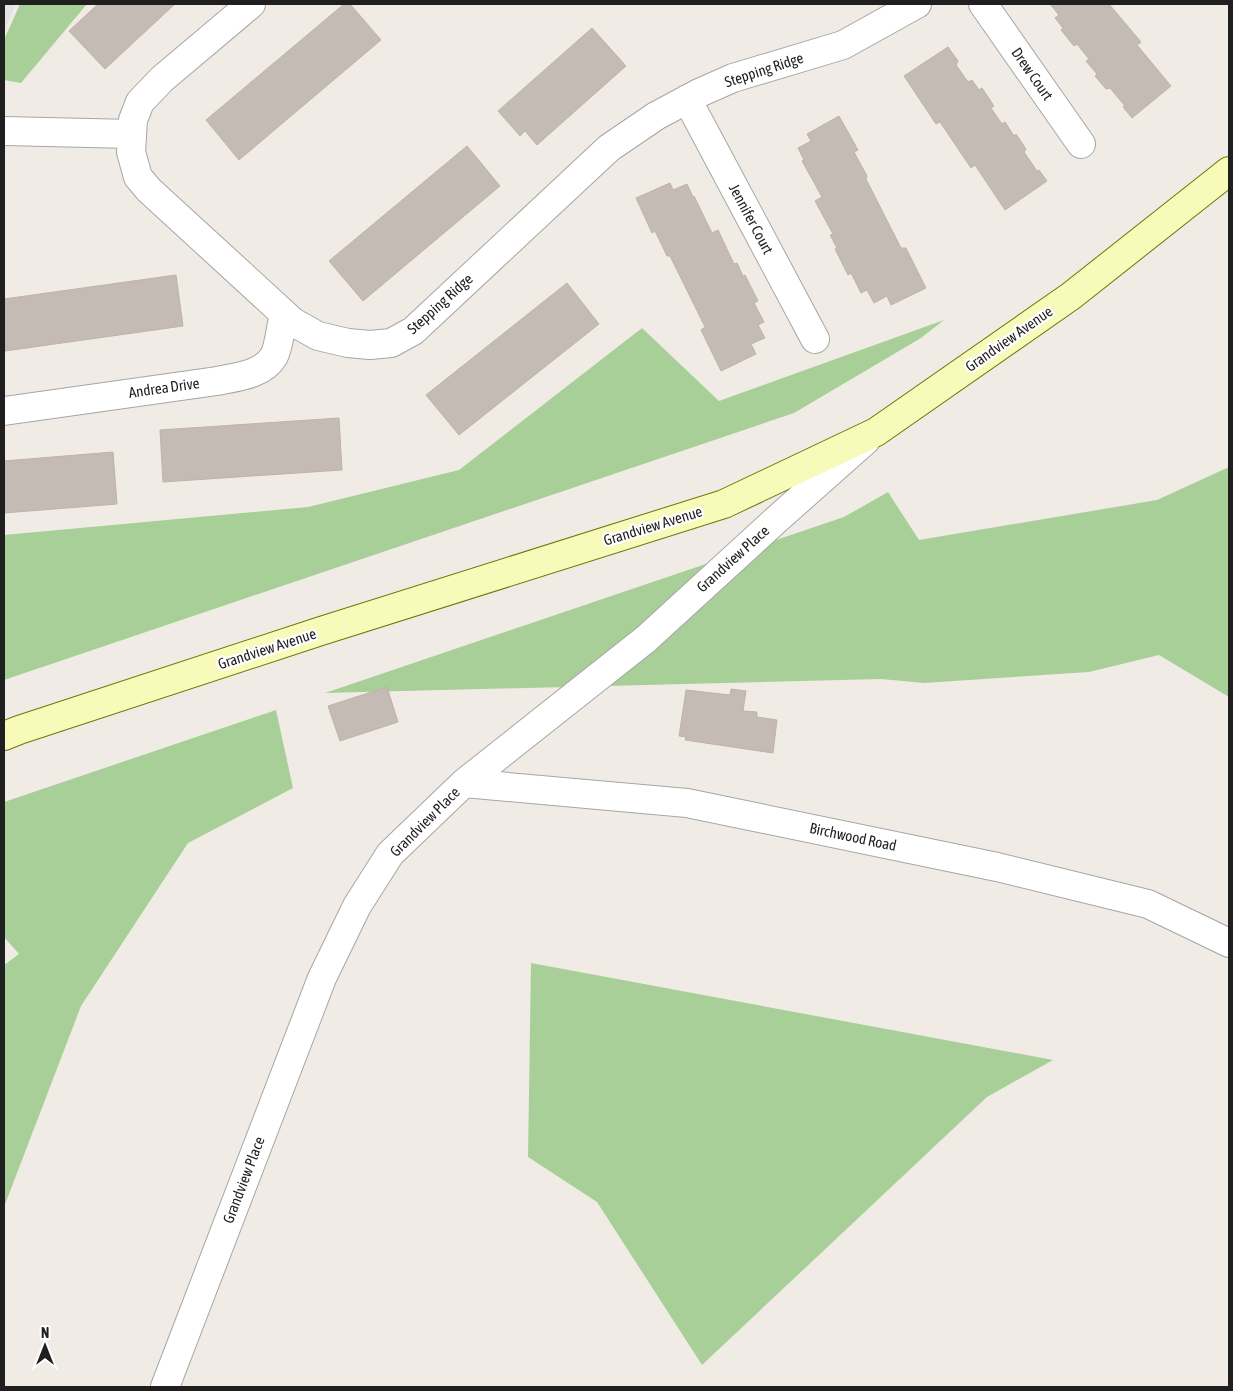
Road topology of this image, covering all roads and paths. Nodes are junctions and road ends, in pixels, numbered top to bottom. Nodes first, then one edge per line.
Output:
1 (251, 4) edge
2 (917, 4) edge
3 (983, 4) edge
4 (687, 99) junction
5 (4, 131) edge
6 (132, 134) junction
7 (1081, 144) dead end
8 (1229, 171) edge
9 (284, 314) junction
10 (815, 339) dead end
11 (4, 411) edge
12 (876, 432) junction
13 (4, 736) edge
14 (464, 783) junction
15 (1229, 943) edge
16 (165, 1387) edge

1 - 6 street, Stepping Ridge
2 - 4 street, Stepping Ridge
3 - 7 street, Drew Court
4 - 9 street, Stepping Ridge
4 - 10 street, Jennifer Court
5 - 6 street
6 - 9 street, Stepping Ridge
8 - 12 main road, Grandview Avenue
9 - 11 street, Andrea Drive
12 - 13 main road, Grandview Avenue
12 - 14 street, Grandview Place
14 - 15 street, Birchwood Road
14 - 16 street, Grandview Place

